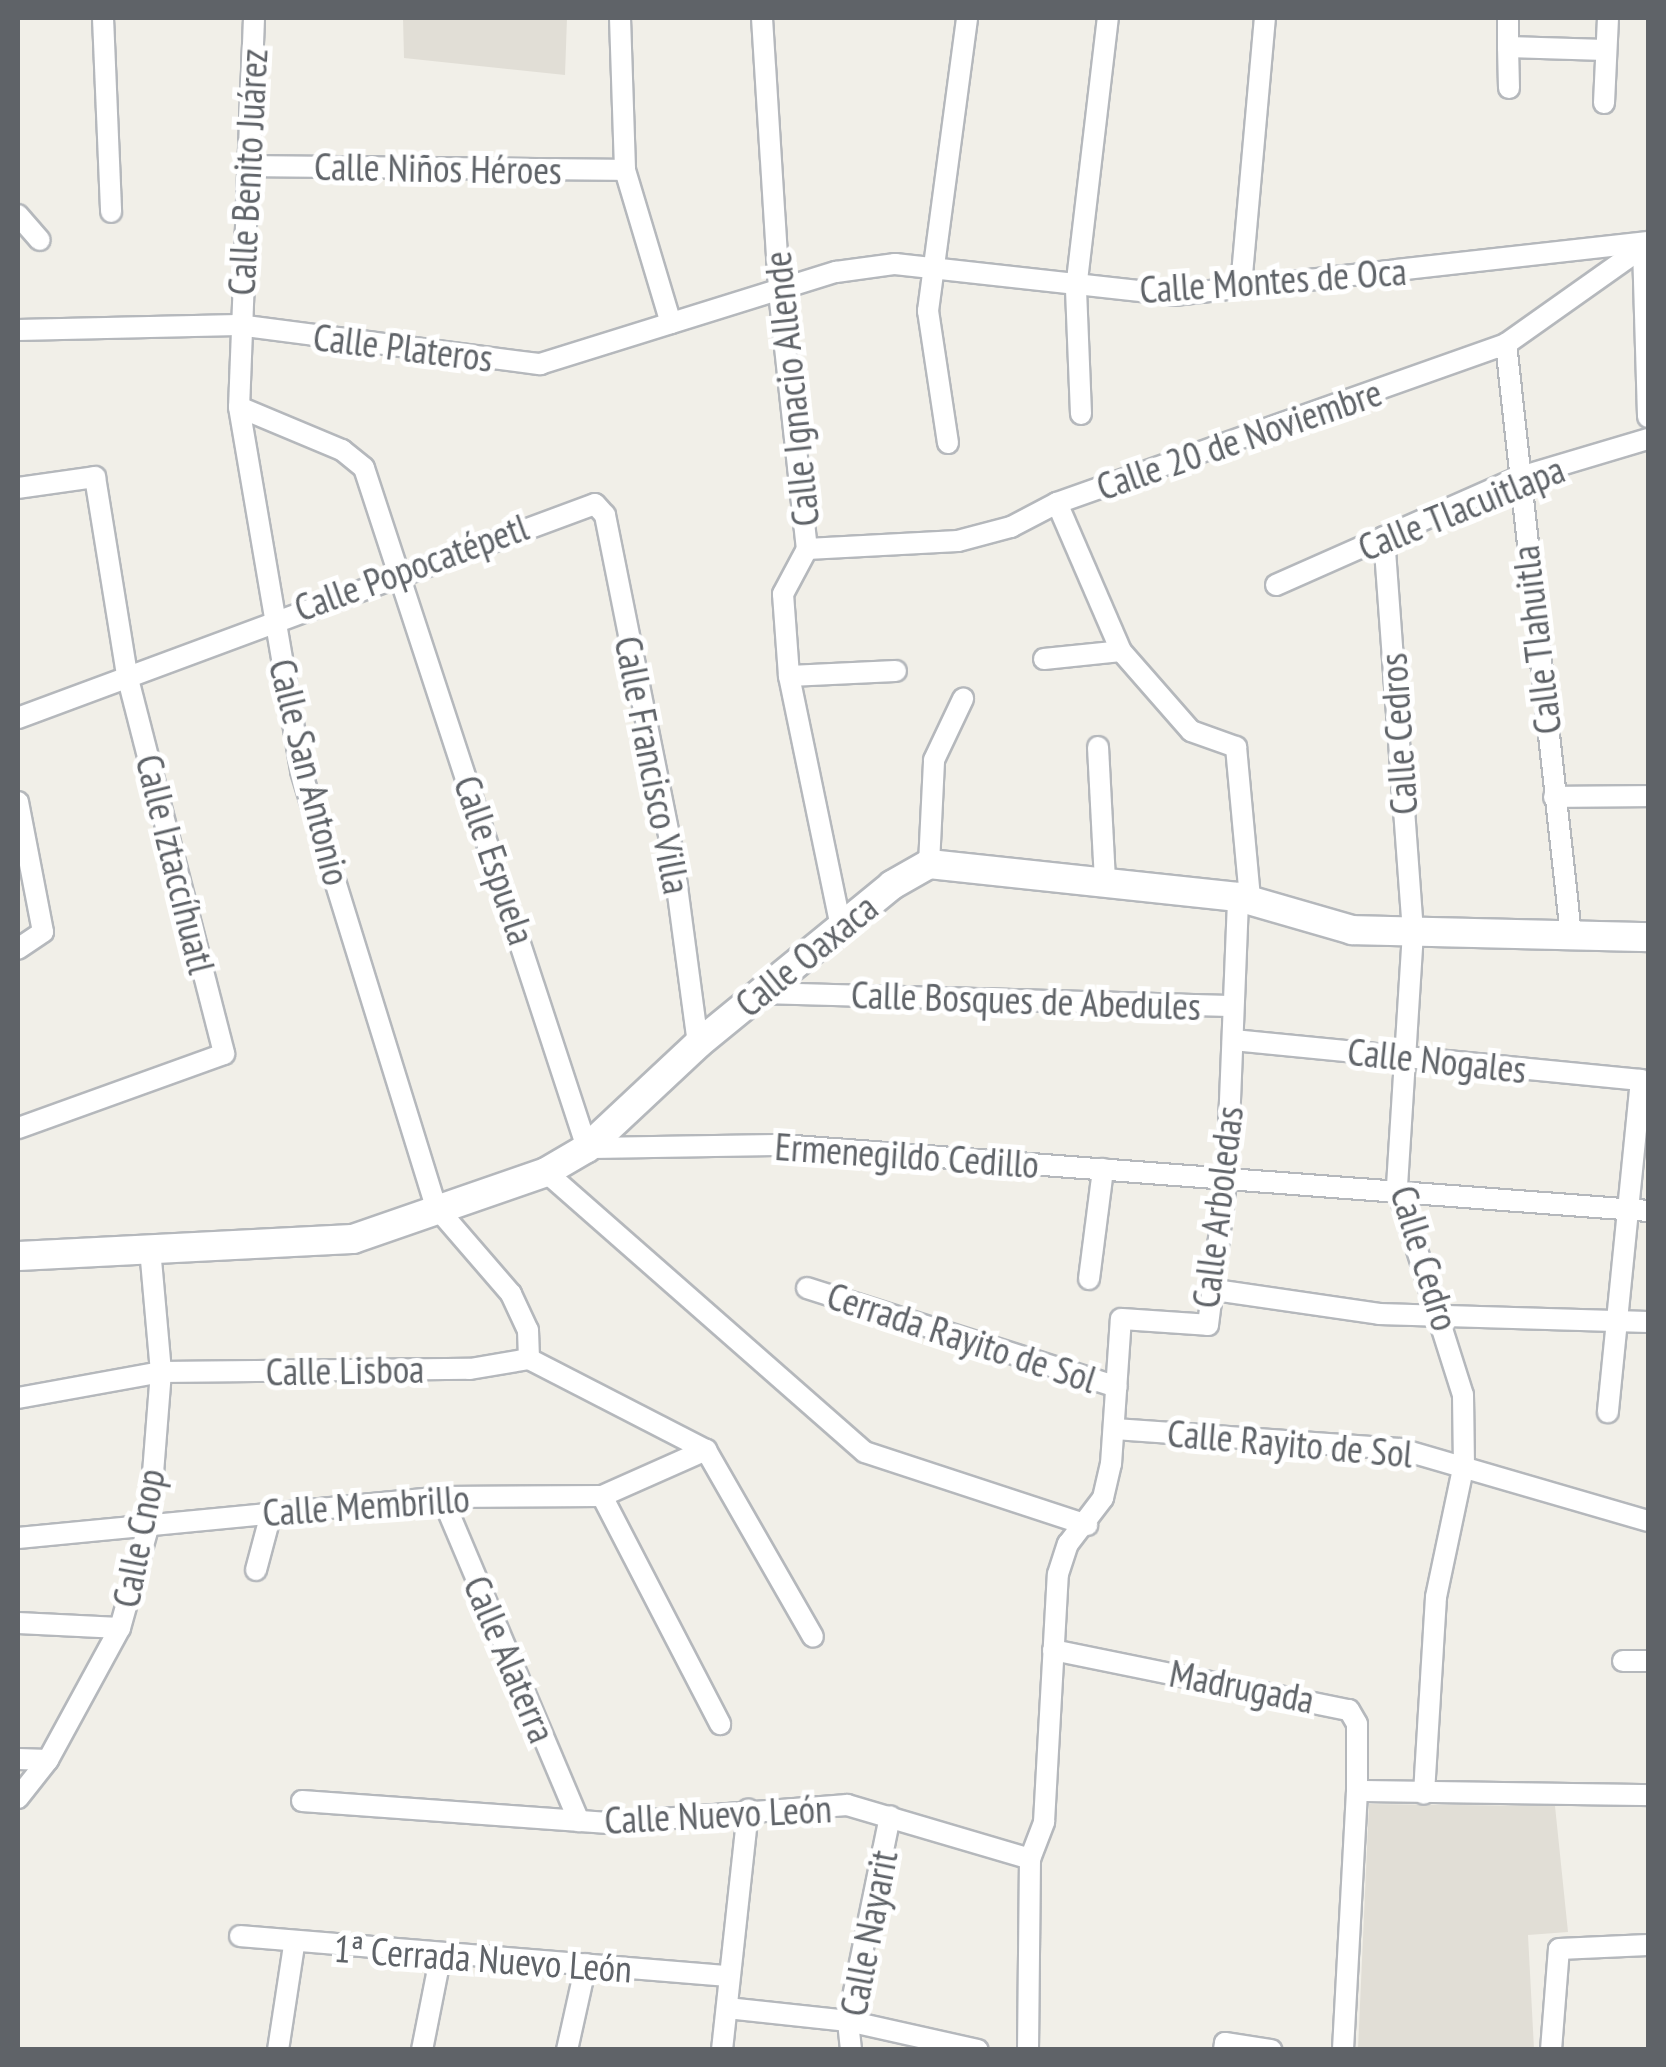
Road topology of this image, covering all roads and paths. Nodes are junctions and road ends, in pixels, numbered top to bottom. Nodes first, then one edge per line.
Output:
1 (104, 18) edge
2 (254, 18) edge
3 (620, 18) edge
4 (762, 18) edge
5 (967, 18) edge
6 (1108, 18) edge
7 (1265, 18) edge
8 (1508, 18) edge
9 (1608, 18) edge
10 (1508, 47) junction
11 (1605, 50) junction
12 (1509, 88) dead end
13 (1604, 102) dead end
14 (251, 166) junction
15 (625, 170) junction
16 (111, 212) dead end
17 (18, 216) edge
18 (40, 240) dead end
19 (1646, 245) edge
20 (939, 269) junction
21 (1242, 286) junction
22 (1076, 289) junction
23 (779, 292) junction
24 (670, 323) junction
25 (238, 326) junction
26 (18, 330) edge
27 (1506, 344) junction
28 (239, 407) junction
29 (1081, 414) dead end
30 (1648, 418) edge
31 (1648, 439) edge
32 (948, 443) dead end
33 (1517, 478) junction
34 (18, 488) edge
35 (1056, 503) junction
36 (581, 504) joint
37 (1384, 537) junction
38 (807, 549) junction
39 (397, 573) junction
40 (1276, 585) dead end
41 (273, 618) junction
42 (1121, 651) junction
43 (1044, 659) dead end
44 (896, 671) dead end
45 (127, 675) junction
46 (789, 676) junction
47 (963, 698) dead end
48 (18, 718) edge
49 (1098, 747) dead end
50 (1648, 796) edge
51 (1554, 797) junction
52 (18, 802) edge
53 (929, 864) junction
54 (1104, 880) junction
55 (1244, 898) junction
56 (841, 928) junction
57 (1412, 932) junction
58 (1571, 935) junction
59 (1648, 937) edge
60 (18, 949) edge
61 (762, 994) junction
62 (1229, 1006) junction
63 (1233, 1040) junction
64 (698, 1044) junction
65 (1405, 1057) junction
66 (18, 1128) edge
67 (587, 1148) junction
68 (1103, 1168) junction
69 (546, 1172) junction
70 (1227, 1175) junction
71 (1397, 1188) junction
72 (436, 1208) junction
73 (1638, 1210) edge
74 (150, 1249) junction
75 (18, 1256) edge
76 (1088, 1279) dead end
77 (807, 1288) dead end
78 (1216, 1290) junction
79 (1440, 1314) junction
80 (1617, 1320) junction
81 (1648, 1322) edge
82 (529, 1359) junction
83 (161, 1372) junction
84 (1116, 1387) junction
85 (18, 1398) edge
86 (1608, 1412) dead end
87 (1114, 1428) junction
88 (706, 1450) junction
89 (1464, 1464) junction
90 (602, 1496) junction
91 (442, 1497) junction
92 (272, 1510) junction
93 (1648, 1522) edge
94 (149, 1524) junction
95 (1087, 1526) junction
96 (18, 1538) edge
97 (256, 1570) dead end
98 (18, 1623) edge
99 (120, 1628) junction
100 (813, 1637) dead end
101 (1053, 1650) junction
102 (1623, 1661) dead end
103 (1648, 1661) edge
104 (720, 1724) dead end
105 (18, 1759) edge
106 (48, 1760) junction
107 (1357, 1791) junction
108 (1424, 1794) junction
109 (1648, 1796) edge
110 (18, 1798) edge
111 (302, 1801) dead end
112 (748, 1809) junction
113 (890, 1816) junction
114 (579, 1821) junction
115 (1030, 1858) junction
116 (240, 1936) dead end
117 (1648, 1945) edge
118 (294, 1946) junction
119 (441, 1954) junction
120 (586, 1964) junction
121 (727, 1976) junction
122 (726, 2008) junction
123 (848, 2022) junction
124 (1224, 2046) edge
125 (278, 2050) edge
126 (422, 2050) edge
127 (567, 2050) edge
128 (722, 2050) edge
129 (851, 2050) edge
130 (978, 2050) edge
131 (1028, 2050) edge
132 (1271, 2050) edge
133 (1343, 2050) edge
134 (1550, 2050) edge

1 - 16 street
2 - 14 street, Calle Benito Juárez
3 - 15 street
4 - 23 street, Calle Ignacio Allende
5 - 20 street
6 - 22 street
7 - 21 street
8 - 10 street
9 - 11 street
10 - 11 street
10 - 12 street
11 - 13 street
14 - 15 street, Calle Niños Héroes
14 - 25 street, Calle Benito Juárez
15 - 24 street
17 - 18 street
19 - 21 street, Calle Montes de Oca
19 - 27 street, Calle 20 de Noviembre
19 - 30 street
20 - 22 street, Calle Montes de Oca
20 - 23 street, Calle Montes de Oca
20 - 32 street
21 - 22 street, Calle Montes de Oca
22 - 29 street
23 - 24 street, Calle Plateros
23 - 38 street, Calle Ignacio Allende
24 - 25 street, Calle Plateros
25 - 26 street, Calle Plateros
25 - 28 street, Calle San Antonio
27 - 33 street, Calle Tlahuitla
27 - 35 street, Calle 20 de Noviembre
28 - 39 street, Calle Espuela
28 - 41 street, Calle San Antonio
31 - 33 street, Calle Tlacuitlapa
33 - 37 street, Calle Tlacuitlapa
33 - 51 street, Calle Tlahuitla
34 - 45 street, Calle Iztaccíhuatl
35 - 38 street, Calle 20 de Noviembre
35 - 42 street
36 - 39 street, Calle Popocatépetl
36 - 64 street, Calle Francisco Villa
37 - 40 street, Calle Tlacuitlapa
37 - 57 street, Calle Cedros
38 - 46 street, Calle Ignacio Allende
39 - 41 street, Calle Popocatépetl
39 - 67 street, Calle Espuela
41 - 45 street, Calle Popocatépetl
41 - 72 street, Calle San Antonio
42 - 43 street
42 - 55 street
44 - 46 street
45 - 48 street, Calle Popocatépetl
45 - 66 street, Calle Iztaccíhuatl
46 - 56 street, Calle Ignacio Allende
47 - 53 street
49 - 54 street
50 - 51 street
51 - 58 street, Calle Tlahuitla
52 - 60 street
53 - 54 street
53 - 56 street, Calle Oaxaca
54 - 55 street
55 - 57 street
55 - 62 street, Calle Arboledas
56 - 61 street, Calle Oaxaca
57 - 58 street
57 - 65 street, Calle Cedro
58 - 59 street
61 - 62 street, Calle Bosques de Abedules
61 - 64 street, Calle Oaxaca
62 - 63 street, Calle Arboledas
63 - 65 street, Calle Nogales
63 - 70 street, Calle Arboledas
64 - 67 street, Calle Oaxaca
65 - 71 street, Calle Cedro
65 - 73 street, Calle Nogales
67 - 68 street, Ermenegildo Cedillo
67 - 69 street, Calle Oaxaca
68 - 70 street, Ermenegildo Cedillo
68 - 76 street
69 - 72 street, Calle Oaxaca
69 - 95 street
70 - 71 street, Ermenegildo Cedillo
70 - 78 street, Calle Arboledas
71 - 73 street, Ermenegildo Cedillo
71 - 79 street, Calle Cedro
72 - 74 street, Calle Oaxaca
72 - 82 street
73 - 80 street
74 - 75 street, Calle Oaxaca
74 - 83 street, Calle Cnop
77 - 84 street, Cerrada Rayito de Sol
78 - 79 street
78 - 84 street, Calle Arboledas
79 - 80 street
79 - 89 street, Calle Cedro
80 - 81 street
80 - 86 street
82 - 83 street, Calle Lisboa
82 - 88 street
83 - 85 street, Calle Lisboa
83 - 94 street, Calle Cnop
84 - 87 street, Calle Arboledas
87 - 89 street, Calle Rayito de Sol
87 - 95 street
88 - 90 street, Calle Membrillo
88 - 100 street
89 - 93 street, Calle Rayito de Sol
89 - 108 street
90 - 91 street, Calle Membrillo
90 - 104 street
91 - 92 street, Calle Membrillo
91 - 114 street, Calle Alaterra
92 - 94 street, Calle Membrillo
92 - 97 street
94 - 96 street, Calle Membrillo
94 - 99 street, Calle Cnop
95 - 101 street
98 - 99 street
99 - 106 street, Calle Cnop
101 - 107 street, Madrugada
101 - 115 street
102 - 103 street
105 - 106 street
106 - 110 street, Calle Cnop
107 - 108 street
107 - 133 street
108 - 109 street
111 - 114 street, Calle Nuevo León
112 - 113 street, Calle Nuevo León
112 - 114 street, Calle Nuevo León
112 - 121 street
113 - 115 street, Calle Nuevo León
113 - 123 street, Calle Nayarit
115 - 131 street
116 - 118 street, 1ª Cerrada Nuevo León
117 - 134 street
118 - 119 street, 1ª Cerrada Nuevo León
118 - 125 street
119 - 120 street, 1ª Cerrada Nuevo León
119 - 126 street
120 - 121 street, 1ª Cerrada Nuevo León
120 - 127 street
121 - 122 street
122 - 123 street
122 - 128 street
123 - 129 street, Calle Nayarit
123 - 130 street
124 - 132 street

